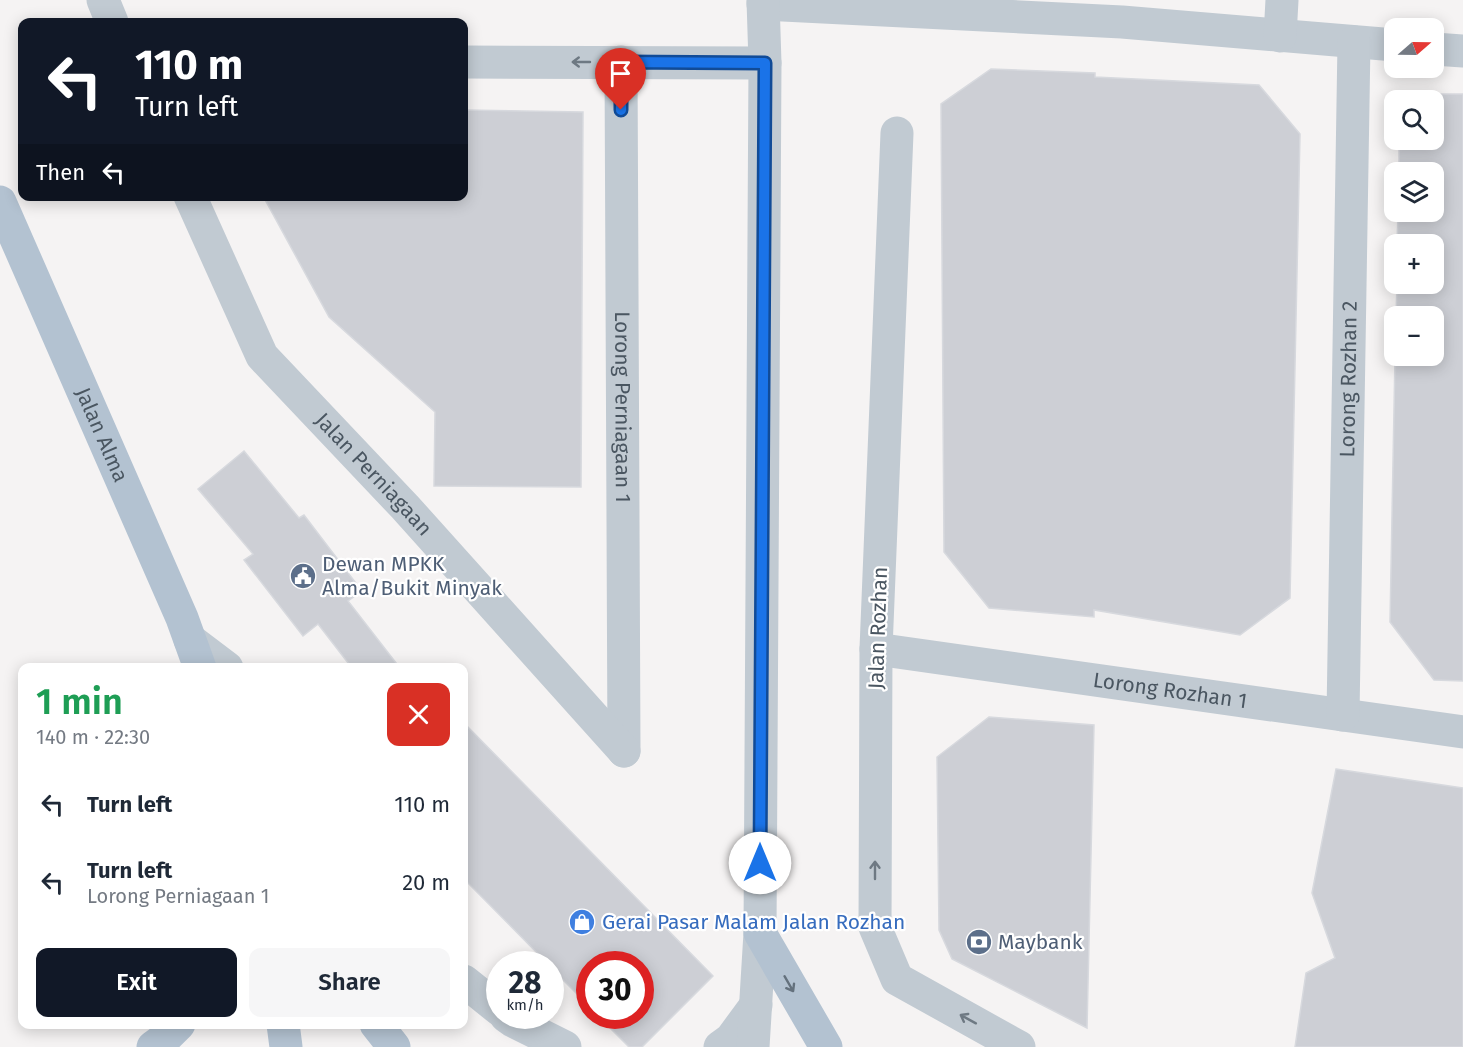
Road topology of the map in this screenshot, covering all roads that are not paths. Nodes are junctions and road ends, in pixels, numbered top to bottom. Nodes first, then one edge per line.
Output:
1 (103, 0) edge
2 (1282, 0) edge
3 (763, 2) edge
4 (110, 18) edge
5 (1280, 36) junction
6 (1354, 42) junction
7 (1384, 44) edge
8 (1444, 50) edge
9 (1463, 51) edge
10 (468, 62) edge
11 (621, 62) junction
12 (765, 63) junction
13 (897, 134) dead end
14 (192, 201) edge
15 (0, 202) edge
16 (876, 649) junction
17 (195, 654) edge
18 (216, 663) edge
19 (1343, 715) junction
20 (1463, 732) edge
21 (624, 751) joint
22 (760, 933) junction
23 (468, 984) edge
24 (486, 999) edge
25 (756, 1005) junction
26 (174, 1029) edge
27 (284, 1029) edge
28 (380, 1029) edge
29 (529, 1029) edge
30 (153, 1047) edge
31 (286, 1047) edge
32 (394, 1047) edge
33 (565, 1047) edge
34 (720, 1047) edge
35 (753, 1047) edge
36 (826, 1047) edge
37 (1019, 1047) edge

1 - 4 street
2 - 5 street
3 - 5 street
3 - 12 street
5 - 6 street
6 - 7 street
6 - 19 street, Lorong Rozhan 2
8 - 9 street
11 -> 10 street
11 - 12 street
11 - 21 street, Lorong Perniagaan 1
12 - 22 street
13 - 16 street, Jalan Rozhan
14 - 21 street, Jalan Perniagaan
15 - 17 main road, Jalan Alma
16 - 19 street, Lorong Rozhan 1
37 -> 16 street, Jalan Rozhan
17 - 18 street
19 - 20 street, Lorong Rozhan 1
22 - 25 street
22 -> 36 main road
23 - 24 street
25 - 34 street
25 - 35 street
26 - 30 main road
27 - 31 main road
28 - 32 main road
29 - 33 street

